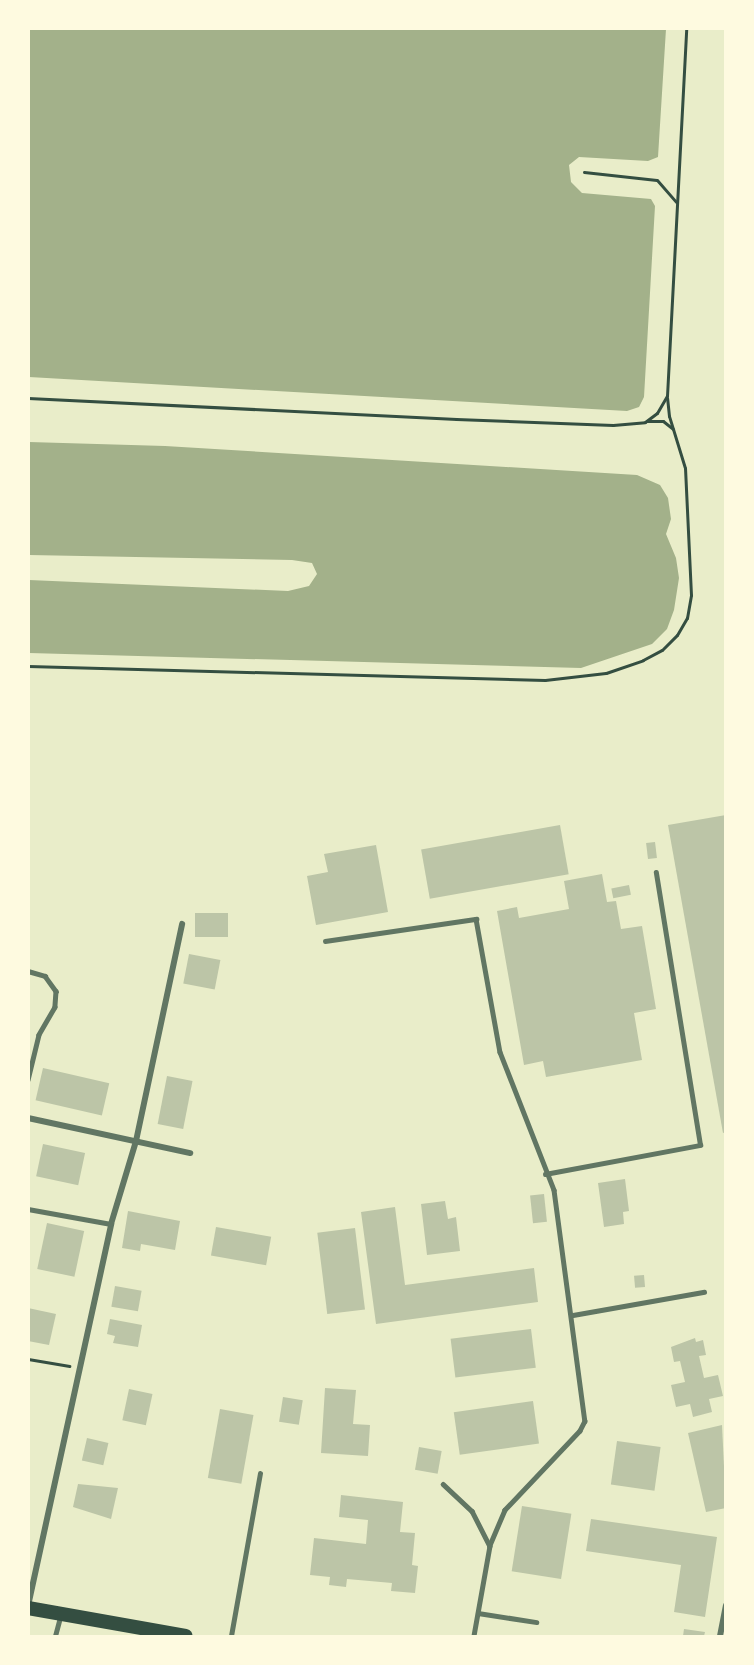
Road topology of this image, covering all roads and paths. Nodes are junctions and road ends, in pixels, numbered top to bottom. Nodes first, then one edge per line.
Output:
1 (686, 28) edge
2 (584, 172) dead end
3 (677, 203) junction
4 (667, 396) junction
5 (28, 398) edge
6 (645, 422) junction
7 (673, 429) junction
8 (28, 666) edge
9 (656, 873) dead end
10 (182, 924) dead end
11 (324, 941) dead end
12 (28, 971) edge
13 (28, 1080) edge
14 (28, 1118) edge
15 (136, 1141) junction
16 (189, 1153) dead end
17 (545, 1174) junction
18 (28, 1209) edge
19 (111, 1224) junction
20 (704, 1292) dead end
21 (573, 1315) junction
22 (28, 1359) edge
23 (80, 1368) junction
24 (260, 1474) dead end
25 (443, 1484) dead end
26 (490, 1546) junction
27 (726, 1606) edge
28 (28, 1607) edge
29 (478, 1613) junction
30 (60, 1614) junction
31 (536, 1622) dead end
32 (163, 1635) edge
33 (55, 1636) edge
34 (186, 1636) edge
35 (231, 1636) edge
36 (474, 1636) edge
37 (720, 1636) edge

1 - 3 path
2 - 3 path
3 - 4 path
4 - 6 path
4 - 7 path
5 - 6 path
6 - 7 path
7 - 8 path
9 - 17 lane
10 - 15 street
11 - 17 lane
12 - 13 lane
14 - 15 street
15 - 16 street
15 - 19 street
17 - 21 lane
18 - 19 lane
19 - 23 street
20 - 21 lane
21 - 26 lane
22 - 23 path
23 - 28 street
24 - 35 lane
25 - 26 lane
26 - 29 lane
27 - 37 street
28 - 30 main road
29 - 31 lane
29 - 36 lane
30 - 32 main road
30 - 33 lane
32 - 34 main road

